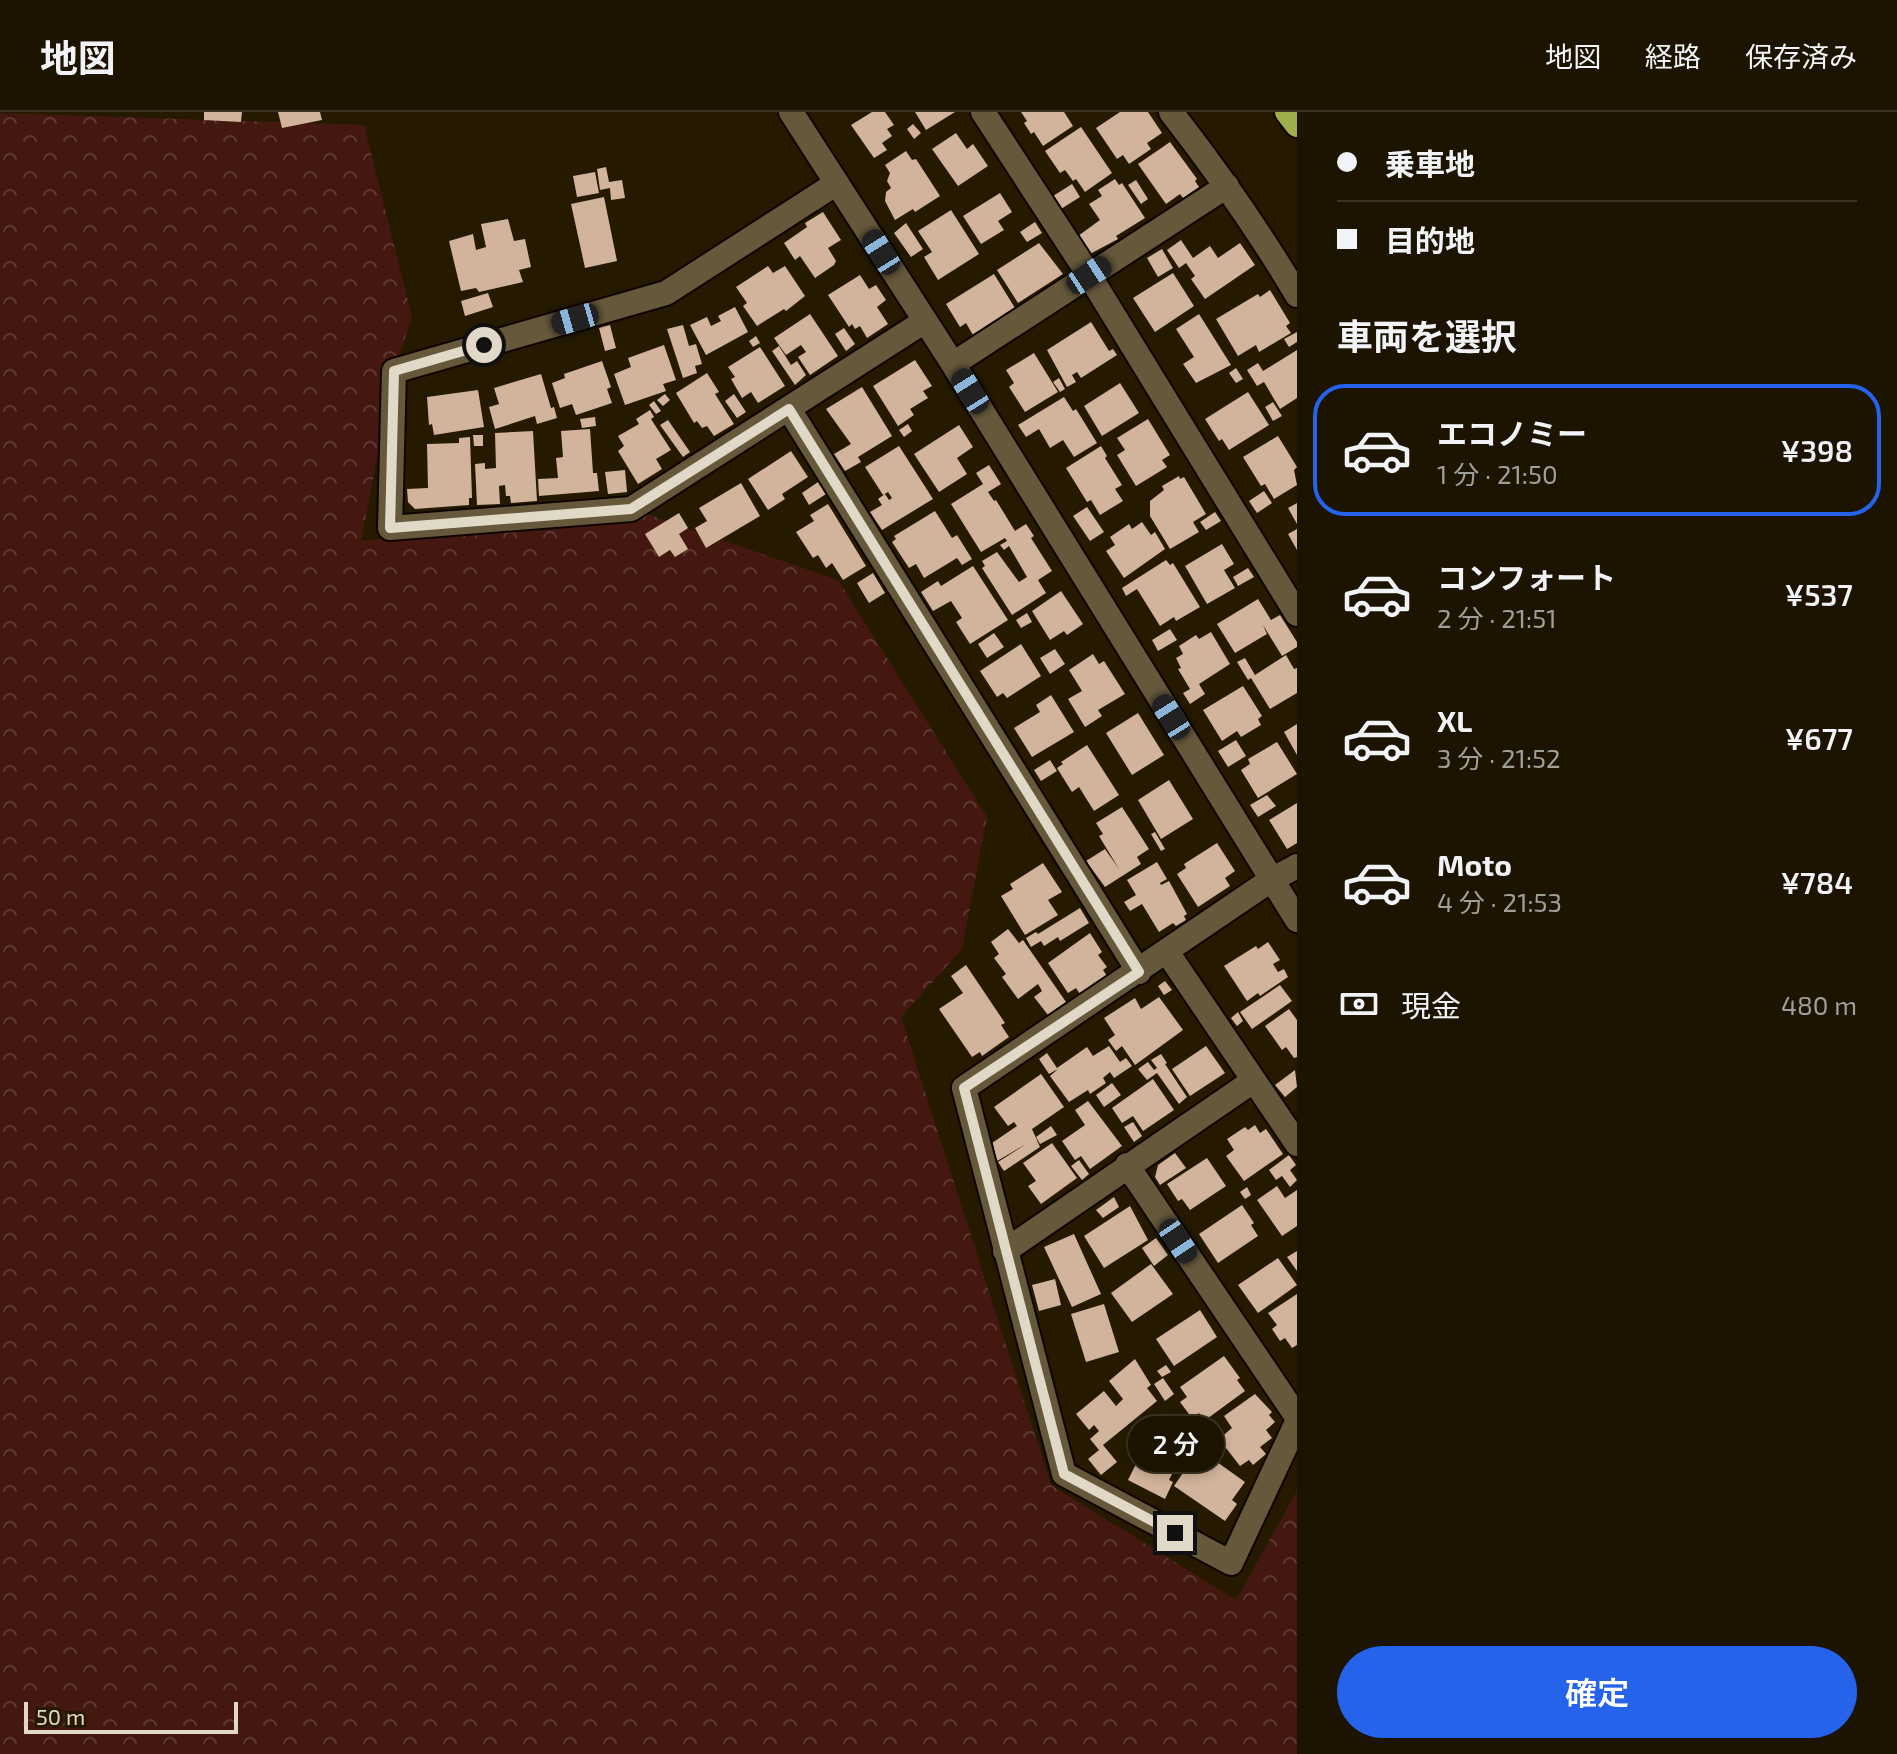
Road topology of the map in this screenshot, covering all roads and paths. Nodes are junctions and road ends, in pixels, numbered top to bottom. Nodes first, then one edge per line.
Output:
1 (791, 112) edge
2 (983, 112) edge
3 (1171, 112) edge
4 (1287, 112) edge
5 (1297, 125) edge
6 (837, 183) junction
7 (1227, 186) junction
8 (1089, 275) junction
9 (1297, 295) edge
10 (925, 321) junction
11 (953, 364) junction
12 (789, 409) junction
13 (1297, 614) edge
14 (1297, 866) edge
15 (1271, 880) junction
16 (1297, 920) edge
17 (1167, 952) junction
18 (1139, 972) junction
19 (1253, 1081) junction
20 (1297, 1144) edge
21 (1127, 1165) junction
22 (1005, 1251) junction
23 (1297, 1419) edge

1 - 6 street
2 - 8 street
3 - 7 street
4 - 5 highway
6 - 10 street
6 - 12 street
7 - 8 street
7 - 9 street
8 - 11 street
8 - 13 street
10 - 11 street
10 - 12 street
11 - 15 street
12 - 18 street
14 - 15 street
15 - 16 street
15 - 17 street
17 - 18 street
17 - 19 street
18 - 22 street
19 - 20 street
19 - 21 street
21 - 22 street
21 - 23 street
22 - 23 street

